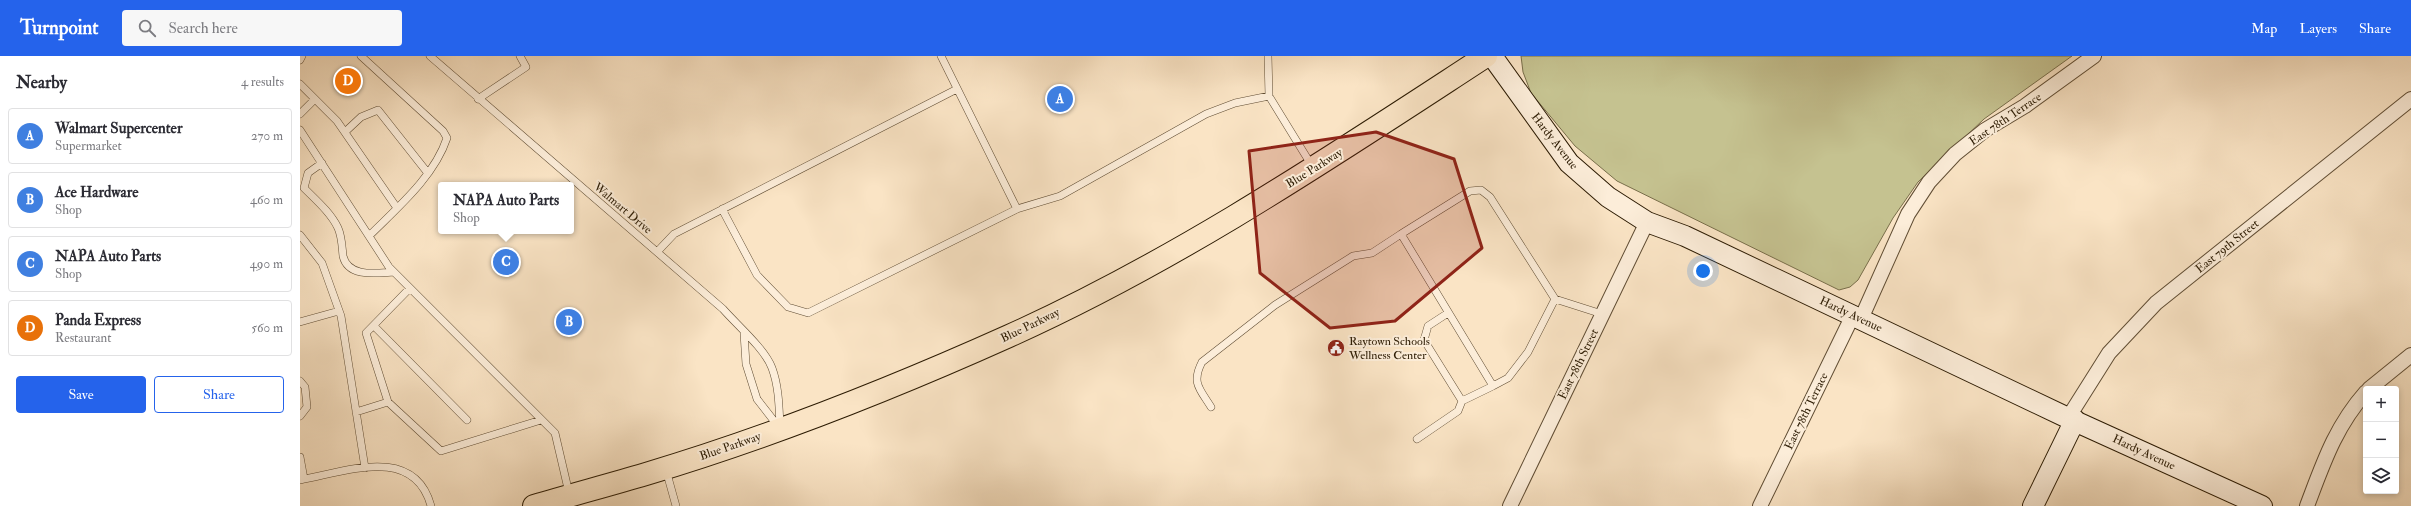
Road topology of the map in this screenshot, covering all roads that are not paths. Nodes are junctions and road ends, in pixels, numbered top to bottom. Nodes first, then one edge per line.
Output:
1 (302, 56) edge
2 (361, 56) edge
3 (430, 56) edge
4 (520, 56) edge
5 (941, 56) edge
6 (1268, 56) edge
7 (1486, 56) edge
8 (1492, 56) edge
9 (2094, 56) edge
10 (300, 60) edge
11 (300, 84) edge
12 (956, 89) junction
13 (1269, 96) junction
14 (315, 99) junction
15 (478, 99) junction
16 (2411, 99) edge
17 (300, 114) edge
18 (300, 130) edge
19 (345, 132) junction
20 (322, 163) junction
21 (1314, 168) junction
22 (427, 172) junction
23 (397, 208) junction
24 (722, 209) junction
25 (1017, 209) junction
26 (1647, 222) junction
27 (1401, 234) junction
28 (300, 235) edge
29 (369, 236) junction
30 (657, 252) junction
31 (393, 272) junction
32 (410, 288) junction
33 (1555, 299) junction
34 (339, 311) junction
35 (1448, 313) junction
36 (1602, 314) junction
37 (1857, 317) junction
38 (300, 322) edge
39 (374, 326) junction
40 (744, 333) junction
41 (2411, 355) edge
42 (300, 381) edge
43 (1493, 386) junction
44 (2373, 386) edge
45 (2363, 395) edge
46 (1462, 401) junction
47 (388, 402) junction
48 (1211, 407) dead end
49 (356, 412) junction
50 (300, 416) edge
51 (2072, 419) junction
52 (467, 420) dead end
53 (541, 420) junction
54 (780, 429) junction
55 (1416, 439) dead end
56 (300, 457) edge
57 (365, 468) junction
58 (665, 468) junction
59 (302, 480) edge
60 (570, 495) junction
61 (431, 506) edge
62 (534, 506) edge
63 (676, 506) edge
64 (1510, 506) edge
65 (1760, 506) edge
66 (2032, 506) edge
67 (2262, 506) edge
68 (2307, 506) edge

1 - 10 lane
2 - 22 lane
3 - 15 lane, Walmart Drive
4 - 15 lane
5 - 12 lane
6 - 13 lane
7 - 21 highway, Blue Parkway
8 - 26 street, Hardy Avenue
9 - 37 street, East 78th Terrace
11 - 14 lane
12 - 24 lane
12 - 25 lane
13 - 21 lane
13 - 25 lane
14 - 17 lane
14 - 19 lane
15 - 30 lane, Walmart Drive
16 - 51 street, East 79th Street
18 - 20 lane
19 - 22 lane
19 - 23 lane
20 - 29 lane
20 - 31 lane
21 - 54 highway, Blue Parkway
22 - 23 lane
23 - 29 lane
24 - 25 lane
24 - 30 lane
26 - 36 street, East 78th Street
26 - 37 street, Hardy Avenue
27 - 33 lane
27 - 35 lane
27 - 48 lane
28 - 34 lane
29 - 31 lane
30 - 40 lane, Walmart Drive
31 - 32 lane
32 - 39 lane
32 - 53 lane
33 - 36 lane
33 - 43 lane
34 - 38 lane
34 - 49 lane
35 - 43 lane
35 - 46 lane
36 - 64 street, East 78th Street
37 - 51 street, Hardy Avenue
37 - 65 street, East 78th Terrace
39 - 47 lane
39 - 52 lane
40 - 54 lane
40 - 54 lane, Walmart Drive
41 - 44 street
42 - 50 lane
43 - 46 lane
45 - 68 street
46 - 55 lane
47 - 49 lane
47 - 53 lane
49 - 57 lane
51 - 66 street, East 79th Street
51 - 67 street, Hardy Avenue
53 - 60 lane
54 - 58 highway, Blue Parkway
56 - 59 lane
57 - 59 lane
57 - 61 lane
58 - 60 highway, Blue Parkway
58 - 63 lane
60 - 62 highway, Blue Parkway

